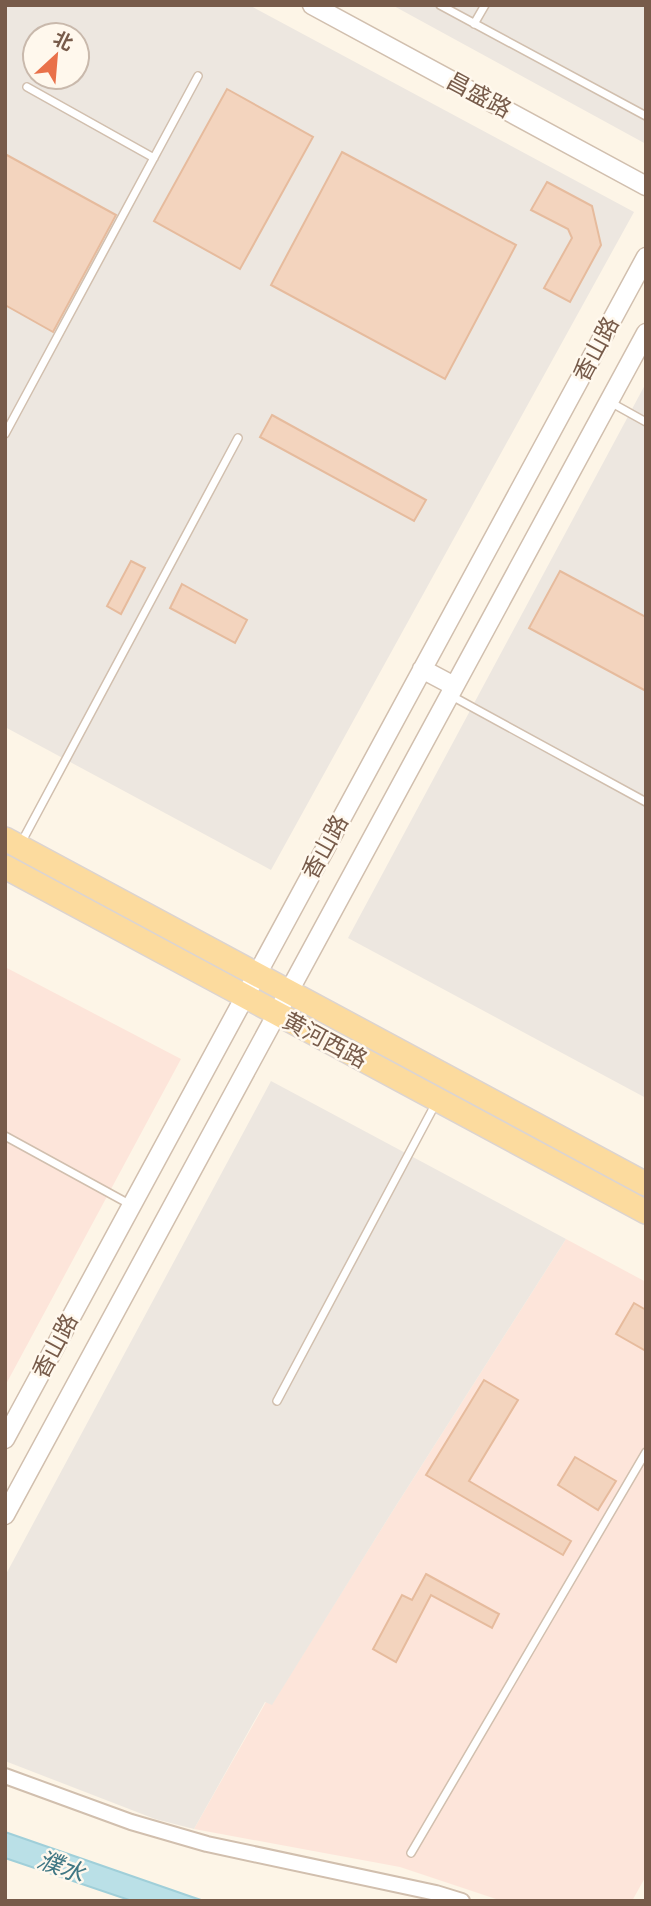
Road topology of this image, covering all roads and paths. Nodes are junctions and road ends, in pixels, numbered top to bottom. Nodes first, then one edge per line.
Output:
1 (312, 5) edge
2 (440, 5) edge
3 (485, 5) edge
4 (474, 24) junction
5 (198, 76) dead end
6 (34, 91) edge
7 (646, 116) edge
8 (154, 158) junction
9 (646, 186) edge
10 (646, 257) edge
11 (646, 333) edge
12 (609, 401) junction
13 (646, 422) edge
14 (5, 434) edge
15 (238, 438) dead end
16 (422, 668) junction
17 (452, 690) junction
18 (646, 802) edge
19 (12, 843) edge
20 (5, 867) edge
21 (256, 975) junction
22 (288, 992) junction
23 (244, 996) junction
24 (276, 1014) junction
25 (437, 1101) junction
26 (5, 1136) edge
27 (646, 1184) edge
28 (131, 1205) junction
29 (646, 1212) edge
30 (277, 1401) dead end
31 (5, 1439) edge
32 (646, 1452) edge
33 (5, 1515) edge
34 (5, 1776) edge
35 (411, 1853) dead end
36 (462, 1901) edge

1 - 9 street, 昌盛路
2 - 4 lane
3 - 4 lane
4 - 7 lane
5 - 8 lane
6 - 8 lane
8 - 14 lane
10 - 16 street, 香山路
11 - 12 street, 香山路
12 - 13 lane
12 - 17 street, 香山路
15 - 19 lane
16 - 17 street
16 - 21 street, 香山路
17 - 18 lane
17 - 22 street, 香山路
19 - 21 main road, 黄河西路
20 - 23 main road, 黄河西路
21 - 22 main road, 黄河西路
21 - 23 street, 香山路
22 - 24 street, 香山路
22 - 27 main road, 黄河西路
23 - 24 main road, 黄河西路
23 - 28 street, 香山路
24 - 25 main road, 黄河西路
24 - 33 street, 香山路
25 - 29 main road, 黄河西路
25 - 30 lane
26 - 28 lane
28 - 31 street, 香山路
32 - 35 lane
34 - 36 street

